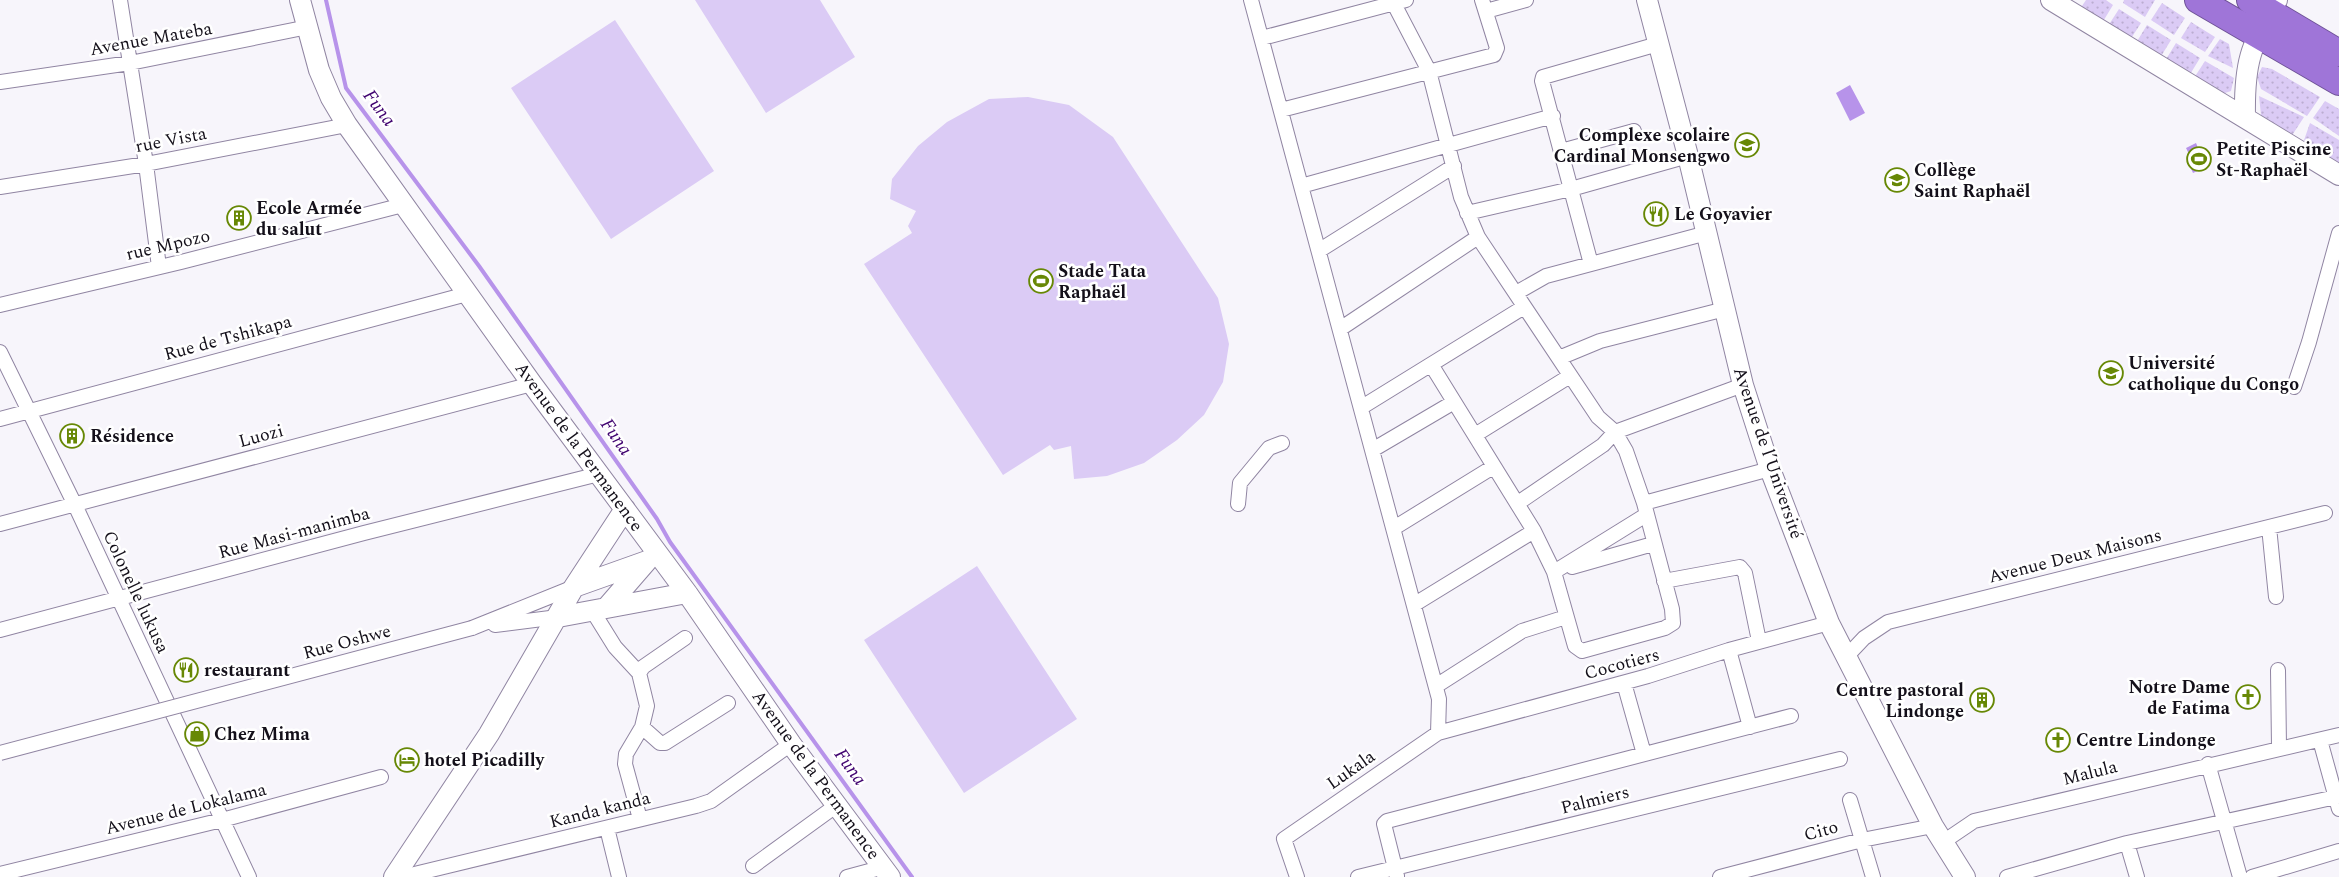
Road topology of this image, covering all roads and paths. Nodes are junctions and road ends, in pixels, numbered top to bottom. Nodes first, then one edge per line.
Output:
1 (120, 0) edge
2 (300, 0) edge
3 (1251, 0) edge
4 (1526, 0) edge
5 (1647, 0) edge
6 (2051, 0) edge
7 (2198, 0) edge
8 (1397, 1) edge
9 (2266, 4) edge
10 (1484, 5) edge
11 (308, 27) junction
12 (2256, 35) junction
13 (1262, 38) junction
14 (1658, 44) junction
15 (2339, 53) edge
16 (130, 63) junction
17 (1429, 71) junction
18 (0, 82) edge
19 (2339, 82) edge
20 (1281, 110) junction
21 (1553, 116) junction
22 (2245, 117) junction
23 (347, 125) junction
24 (1634, 131) dead end
25 (1449, 144) junction
26 (1561, 151) junction
27 (1688, 156) junction
28 (146, 164) junction
29 (1454, 166) junction
30 (2339, 175) edge
31 (1301, 186) junction
32 (0, 187) edge
33 (1571, 189) junction
34 (403, 205) junction
35 (1467, 213) junction
36 (1707, 233) junction
37 (2339, 233) edge
38 (1478, 237) junction
39 (1320, 250) junction
40 (1591, 264) junction
41 (159, 267) junction
42 (1516, 293) junction
43 (467, 294) junction
44 (0, 306) edge
45 (1524, 307) junction
46 (1725, 309) junction
47 (1340, 329) junction
48 (0, 352) edge
49 (1559, 358) junction
50 (1432, 366) junction
51 (1570, 376) junction
52 (532, 384) junction
53 (1743, 385) junction
54 (2294, 387) dead end
55 (1454, 402) junction
56 (1362, 407) junction
57 (28, 411) junction
58 (0, 419) edge
59 (1615, 432) junction
60 (1475, 435) junction
61 (1282, 443) dead end
62 (1374, 449) junction
63 (1494, 467) junction
64 (1770, 469) junction
65 (599, 474) junction
66 (1518, 503) junction
67 (1238, 504) dead end
68 (75, 505) junction
69 (625, 509) junction
70 (1645, 509) junction
71 (2325, 513) dead end
72 (0, 524) edge
73 (1394, 528) junction
74 (2269, 528) junction
75 (1534, 531) junction
76 (1653, 544) junction
77 (652, 557) junction
78 (1554, 572) junction
79 (1664, 581) junction
80 (574, 587) junction
81 (687, 593) junction
82 (2276, 597) dead end
83 (119, 599) junction
84 (1415, 604) junction
85 (599, 609) junction
86 (558, 616) junction
87 (1566, 617) junction
88 (1822, 626) junction
89 (472, 628) junction
90 (0, 630) edge
91 (685, 638) dead end
92 (1759, 641) junction
93 (1729, 650) junction
94 (1846, 657) junction
95 (2278, 670) dead end
96 (640, 673) junction
97 (1624, 683) junction
98 (1436, 686) junction
99 (728, 703) dead end
100 (170, 710) junction
101 (1790, 716) dead end
102 (642, 727) junction
103 (1750, 727) junction
104 (1438, 733) junction
105 (2339, 735) edge
106 (2320, 740) junction
107 (791, 744) junction
108 (2279, 747) junction
109 (0, 753) edge
110 (1644, 754) junction
111 (1840, 758) dead end
112 (2208, 764) junction
113 (381, 777) dead end
114 (1850, 800) dead end
115 (2337, 803) edge
116 (837, 805) junction
117 (640, 819) junction
118 (222, 820) junction
119 (2224, 822) junction
120 (607, 828) junction
121 (1938, 834) junction
122 (1862, 840) junction
123 (2127, 843) junction
124 (2339, 851) edge
125 (753, 866) dead end
126 (887, 872) edge
127 (1396, 873) edge
128 (0, 874) edge
129 (249, 877) edge
130 (394, 877) edge
131 (402, 877) edge
132 (619, 877) edge
133 (847, 877) edge
134 (1297, 877) edge
135 (1358, 877) edge
136 (1720, 877) edge
137 (1873, 877) edge
138 (1965, 877) edge
139 (2007, 877) edge
140 (2137, 877) edge
141 (2240, 877) edge
142 (2252, 877) edge

1 - 16 street
2 - 11 street, Avenue de la Permanence
3 - 13 street
4 - 10 street
5 - 14 street, Avenue de l’Université
6 - 22 street
7 - 12 highway
8 - 13 street
8 - 17 street
9 - 12 street
9 - 15 highway
10 - 17 street
11 - 16 street, Avenue Mateba
11 - 23 street, Avenue de la Permanence
12 - 19 highway
12 - 22 street
13 - 20 street
14 - 21 street
14 - 27 street, Avenue de l’Université
16 - 18 street, Avenue Mateba
16 - 28 street
17 - 20 street
17 - 25 street
20 - 31 street
21 - 25 street
21 - 26 street
22 - 30 street
23 - 28 street, rue Vista
23 - 34 street, Avenue de la Permanence
24 - 26 street
25 - 29 street
25 - 31 street
26 - 33 street
27 - 33 street
27 - 36 street, Avenue de l’Université
28 - 32 street, rue Vista
28 - 41 street
29 - 35 street
29 - 39 street
31 - 39 street
33 - 35 street
33 - 40 street
34 - 41 street, rue Mpozo
34 - 43 street, Avenue de la Permanence
35 - 38 street
36 - 40 street
36 - 46 street, Avenue de l’Université
37 - 54 street
38 - 42 street
38 - 47 street
39 - 47 street
40 - 42 street
41 - 44 street, rue Mpozo
42 - 45 street
43 - 52 street, Avenue de la Permanence
43 - 57 street, Rue de Tshikapa
45 - 49 street
45 - 50 street
46 - 49 street
46 - 53 street, Avenue de l’Université
47 - 56 street
48 - 57 street, Colonelle lukusa
49 - 51 street
50 - 55 street
50 - 56 street
51 - 59 street
51 - 60 street
52 - 65 street, Avenue de la Permanence
52 - 68 street, Luozi
53 - 59 street
53 - 64 street, Avenue de l’Université
55 - 60 street
55 - 62 street
56 - 62 street
57 - 58 street, Rue de Tshikapa
57 - 68 street, Colonelle lukusa
59 - 66 street
59 - 70 street
60 - 63 street
61 - 67 street
62 - 73 street
63 - 66 street
63 - 73 street
64 - 70 street
64 - 88 street, Avenue de l’Université
65 - 69 street, Avenue de la Permanence
65 - 83 street, Rue Masi-manimba
66 - 75 street
68 - 72 street, Luozi
68 - 83 street, Colonelle lukusa
69 - 77 street, Avenue de la Permanence
69 - 80 street
70 - 76 street
70 - 78 street
71 - 74 street, Avenue Deux Maisons
73 - 84 street
74 - 82 street
74 - 94 street, Avenue Deux Maisons
75 - 78 street
75 - 84 street
76 - 78 street
76 - 79 street
77 - 80 street
77 - 81 street, Avenue de la Permanence
77 - 85 street
78 - 87 street
79 - 87 street
79 - 92 street
80 - 86 street
80 - 89 street
81 - 85 street
81 - 107 street, Avenue de la Permanence
83 - 90 street, Rue Masi-manimba
83 - 100 street, Colonelle lukusa
84 - 98 street
85 - 86 street
85 - 96 street
86 - 89 street
86 - 130 street
87 - 98 street
88 - 92 street, Cocotiers
88 - 94 street, Avenue de l’Université
89 - 100 street, Rue Oshwe, bridge
91 - 96 street
92 - 93 street, Cocotiers
93 - 97 street, Cocotiers
93 - 103 street
94 - 121 street, Avenue de l’Université
95 - 108 street
96 - 102 street
97 - 104 street, Cocotiers
97 - 110 street
98 - 104 street
99 - 102 street
100 - 109 street, Rue Oshwe, bridge
100 - 118 street, Colonelle lukusa
101 - 103 street
102 - 117 street
103 - 110 street
104 - 134 street, Lukala
105 - 106 street, Malula
106 - 108 street, Malula
106 - 115 street
107 - 116 street, Avenue de la Permanence
107 - 117 street, Kanda kanda
108 - 112 street, Malula
110 - 127 street
111 - 127 street, Palmiers
112 - 119 street
112 - 121 street, Malula
113 - 118 street, Avenue de Lokalama
114 - 122 street
115 - 119 street
116 - 125 street
116 - 126 street, Avenue de la Permanence
117 - 120 street, Kanda kanda
118 - 128 street, Avenue de Lokalama
118 - 129 street, Colonelle lukusa
119 - 123 street
119 - 141 street
120 - 131 street, Kanda kanda
120 - 132 street
121 - 122 street, Cito
121 - 138 street, Avenue de l’Université
122 - 136 street, Cito
122 - 137 street
123 - 139 street
123 - 140 street
124 - 142 street
126 - 133 street
127 - 135 street, Palmiers

